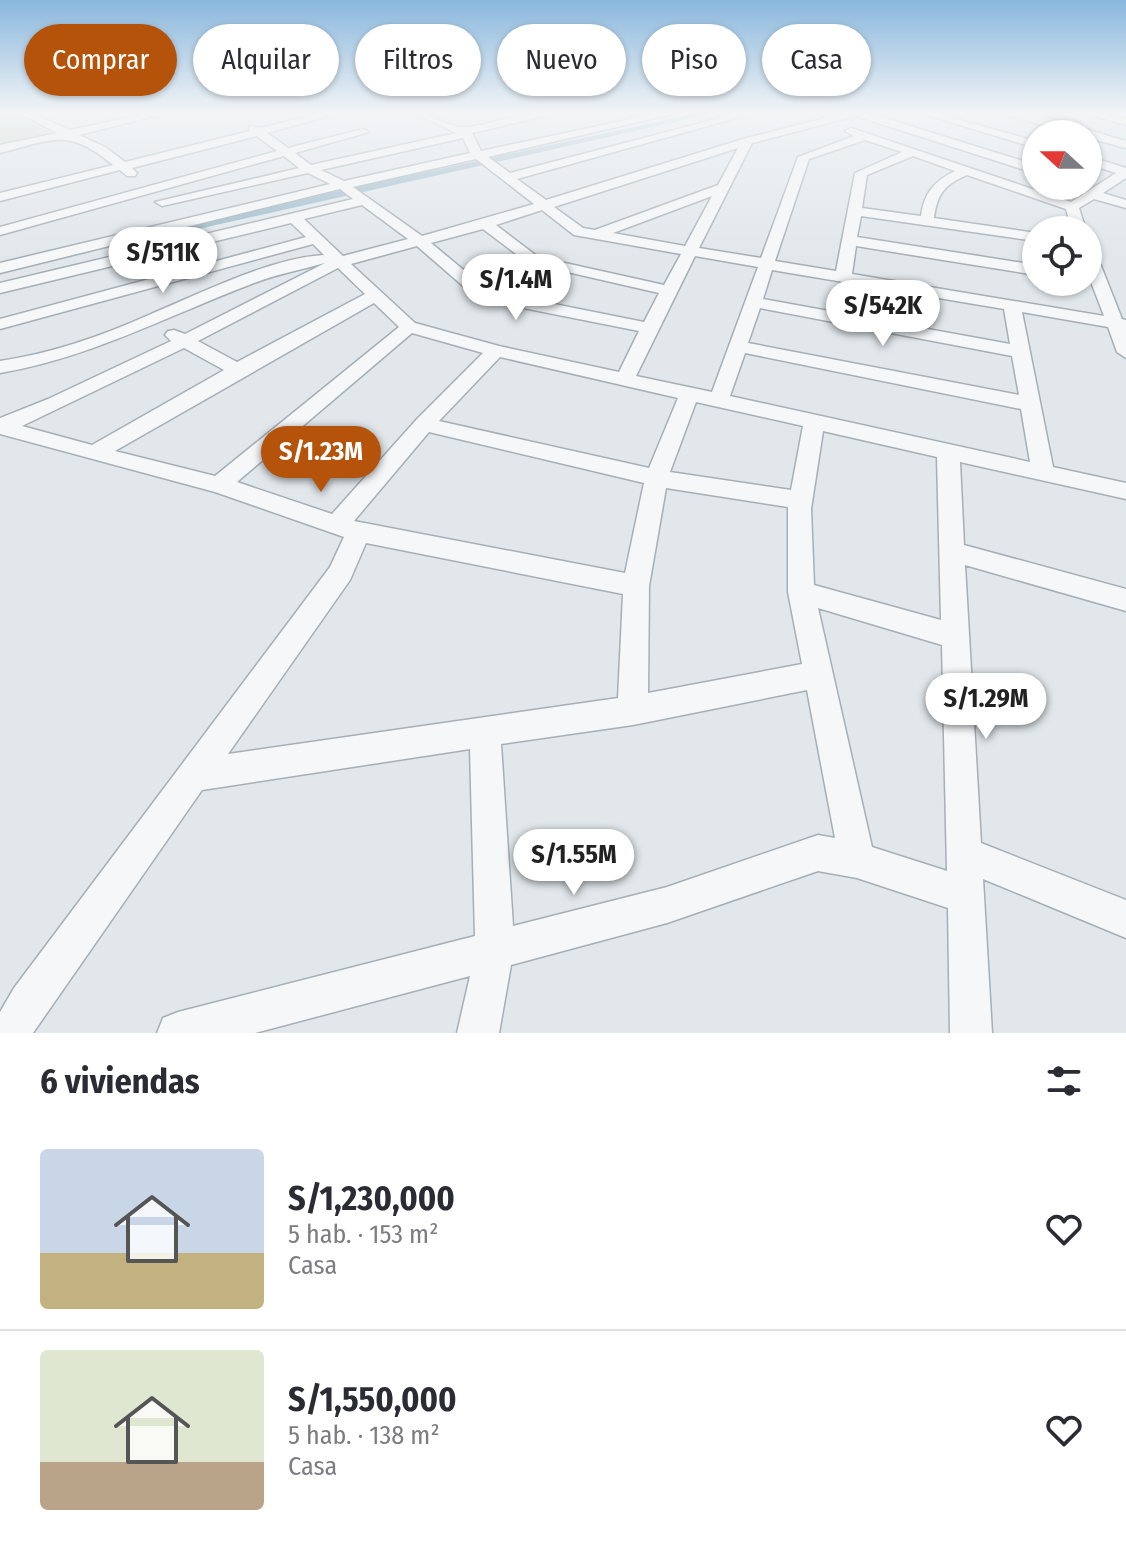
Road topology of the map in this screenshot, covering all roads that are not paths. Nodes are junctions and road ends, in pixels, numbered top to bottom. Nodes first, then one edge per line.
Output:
1 (116, 160) edge
2 (136, 160) edge
3 (260, 160) edge
4 (297, 160) edge
5 (349, 160) edge
6 (577, 160) edge
7 (627, 160) edge
8 (689, 160) edge
9 (803, 160) edge
10 (892, 160) edge
11 (933, 160) edge
12 (485, 161) joint
13 (737, 161) edge
14 (121, 164) junction
15 (1102, 164) edge
16 (309, 169) junction
17 (966, 171) junction
18 (653, 172) junction
19 (1022, 172) edge
20 (1126, 172) edge
21 (507, 178) junction
22 (1002, 183) junction
23 (342, 185) junction
24 (725, 187) junction
25 (1102, 188) edge
26 (154, 193) junction
27 (0, 194) edge
28 (1102, 197) edge
29 (1083, 200) edge
30 (363, 201) junction
31 (1126, 204) edge
32 (543, 206) junction
33 (1072, 207) junction
34 (855, 211) junction
35 (1075, 216) edge
36 (293, 217) junction
37 (927, 221) junction
38 (485, 224) junction
39 (181, 225) junction
40 (0, 231) edge
41 (596, 235) junction
42 (1022, 235) edge
43 (317, 239) junction
44 (849, 240) junction
45 (420, 241) junction
46 (688, 251) junction
47 (127, 259) junction
48 (335, 259) junction
49 (767, 264) junction
50 (0, 268) edge
51 (1022, 268) edge
52 (843, 278) junction
53 (139, 287) junction
54 (0, 288) edge
55 (666, 290) junction
56 (1102, 292) edge
57 (375, 295) junction
58 (753, 302) junction
59 (1012, 304) junction
60 (153, 322) junction
61 (0, 324) edge
62 (1121, 324) edge
63 (409, 327) junction
64 (648, 328) junction
65 (185, 341) junction
66 (737, 346) junction
67 (496, 351) junction
68 (1021, 352) junction
69 (1126, 352) edge
70 (0, 367) edge
71 (237, 370) junction
72 (625, 380) junction
73 (689, 394) junction
74 (719, 400) junction
75 (1030, 404) junction
76 (814, 423) junction
77 (424, 424) junction
78 (1, 426) edge
79 (948, 451) junction
80 (95, 453) junction
81 (1043, 473) junction
82 (656, 478) junction
83 (219, 485) junction
84 (1126, 491) edge
85 (800, 500) junction
86 (347, 528) junction
87 (951, 551) junction
88 (636, 586) junction
89 (801, 592) junction
90 (1126, 600) edge
91 (954, 636) junction
92 (820, 674) junction
93 (633, 710) junction
94 (485, 730) junction
95 (192, 775) junction
96 (962, 853) junction
97 (857, 860) junction
98 (964, 895) junction
99 (1126, 919) edge
100 (495, 949) junction
101 (11, 1033) edge
102 (178, 1033) edge
103 (478, 1033) edge
104 (971, 1033) edge

1 - 14 street
2 - 14 street
3 - 26 street
4 - 16 street
5 - 16 street
6 - 21 street
7 - 18 street
8 - 18 street
9 - 49 street
10 - 34 street
11 - 17 street
12 - 21 street
12 - 23 street
13 - 24 street
14 - 26 street
14 - 27 street
15 - 20 street
16 - 23 street
16 - 26 street
17 - 22 street
17 - 37 street
18 - 32 street
19 - 22 street
20 - 25 street
21 - 32 street
22 - 33 street
23 - 30 street
23 - 39 street
24 - 41 street
24 - 46 street
26 - 39 street
26 - 40 street
28 - 31 street
29 - 33 street
30 - 36 street
30 - 45 street
32 - 38 street
32 - 41 street
33 - 35 street
34 - 37 street
34 - 44 street
36 - 43 street
36 - 47 street
37 - 42 street
38 - 45 street
38 - 55 street
39 - 50 street
41 - 46 street
43 - 48 street
43 - 53 street
44 - 51 street
44 - 52 street
45 - 48 street
45 - 64 street
46 - 49 street
46 - 55 street
47 - 53 street
47 - 54 street
48 - 57 street
48 - 60 street
48 - 65 street
49 - 52 street
49 - 58 street
52 - 59 street
53 - 60 street
53 - 61 street
55 - 64 street
56 - 62 street
57 - 63 street
57 - 71 street
58 - 66 street
58 - 68 street
59 - 62 street
59 - 68 street
60 - 65 street
60 - 70 street
62 - 69 street
63 - 67 street
63 - 83 street
64 - 72 street
65 - 71 street
65 - 78 street
66 - 74 street
66 - 75 street
67 - 72 street
67 - 77 street
68 - 75 street
71 - 80 street
72 - 73 street
73 - 74 street
73 - 82 street
74 - 76 street
75 - 81 street
76 - 79 street
76 - 85 street
77 - 82 street
77 - 86 street
78 - 80 street
79 - 81 street
79 - 87 street
80 - 83 street
81 - 84 street
82 - 85 street
82 - 88 street
83 - 86 street
85 - 89 street
86 - 88 street
86 - 95 street
87 - 90 street
87 - 91 street
88 - 93 street
89 - 91 street
89 - 92 street
91 - 96 street
92 - 93 street
92 - 97 street
93 - 94 street
94 - 95 street
94 - 100 street
95 - 101 street
96 - 98 street
96 - 99 street
97 - 98 street
97 - 100 street
98 - 104 street
100 - 102 street
100 - 103 street

